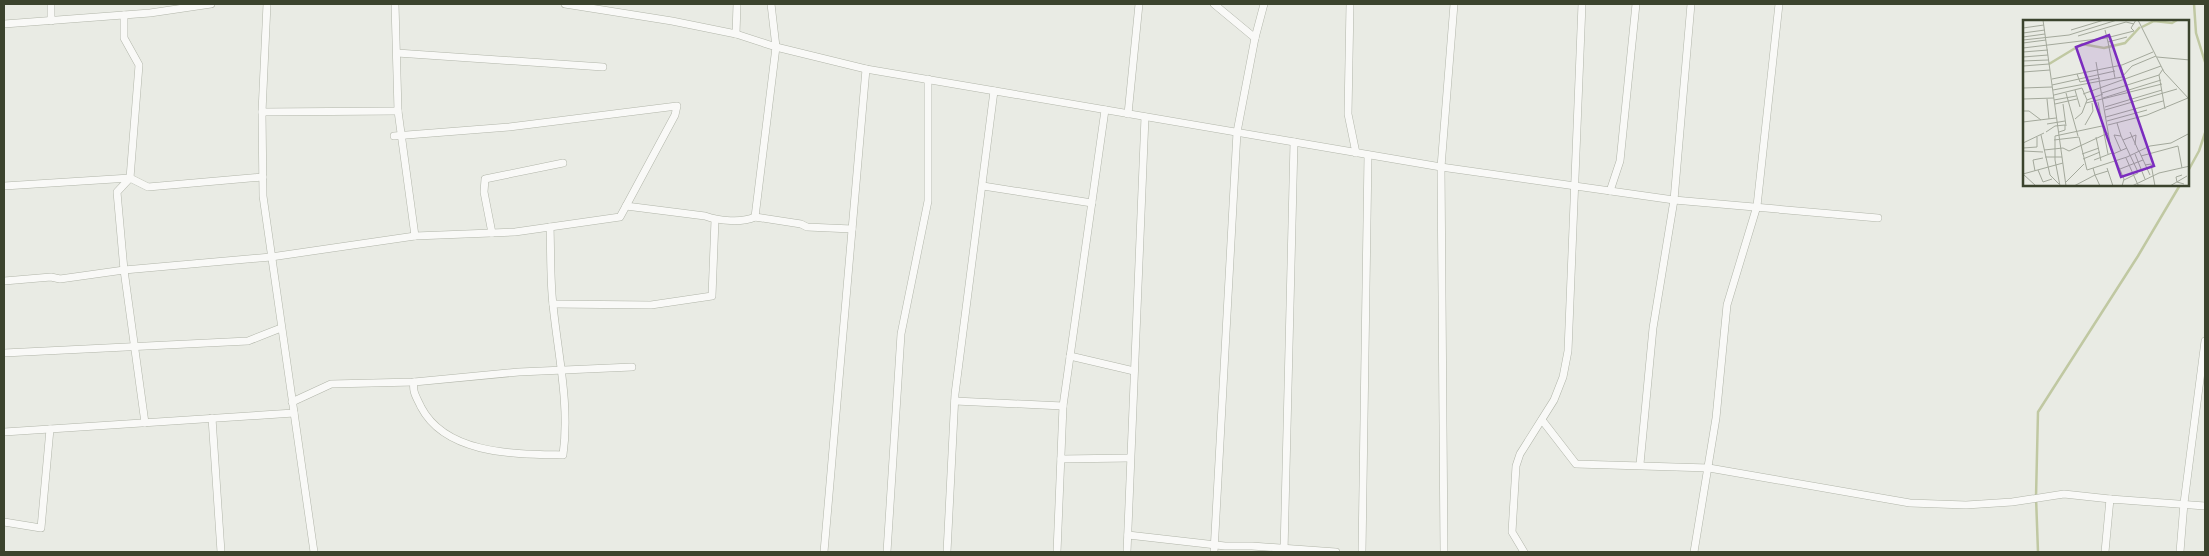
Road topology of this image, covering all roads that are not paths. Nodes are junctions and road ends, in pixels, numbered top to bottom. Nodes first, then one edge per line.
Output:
1 (51, 4) edge
2 (210, 4) edge
3 (267, 4) edge
4 (396, 4) edge
5 (565, 4) edge
6 (737, 4) edge
7 (770, 4) edge
8 (1139, 4) edge
9 (1214, 4) edge
10 (1264, 4) edge
11 (1350, 4) edge
12 (1454, 4) edge
13 (1582, 4) edge
14 (1636, 4) edge
15 (1691, 4) edge
16 (1779, 4) edge
17 (124, 15) junction
18 (51, 21) junction
19 (4, 24) edge
20 (736, 34) junction
21 (1255, 38) junction
22 (776, 47) junction
23 (396, 53) junction
24 (604, 67) dead end
25 (866, 69) junction
26 (928, 79) junction
27 (994, 91) junction
28 (1105, 110) junction
29 (398, 111) junction
30 (262, 112) junction
31 (1128, 114) junction
32 (1145, 117) junction
33 (1237, 132) junction
34 (398, 136) junction
35 (1294, 142) junction
36 (1356, 153) junction
37 (1368, 155) junction
38 (563, 163) dead end
39 (1441, 167) junction
40 (263, 177) junction
41 (130, 178) junction
42 (4, 186) edge
43 (983, 186) junction
44 (1574, 186) junction
45 (1610, 191) junction
46 (1674, 200) junction
47 (1092, 203) junction
48 (626, 206) junction
49 (1757, 206) junction
50 (755, 217) junction
51 (1878, 218) dead end
52 (714, 220) junction
53 (550, 227) junction
54 (852, 229) junction
55 (492, 233) junction
56 (415, 236) junction
57 (271, 256) junction
58 (124, 270) junction
59 (4, 281) edge
60 (553, 304) junction
61 (281, 328) junction
62 (2205, 341) edge
63 (134, 348) junction
64 (4, 353) edge
65 (1070, 356) junction
66 (632, 367) dead end
67 (562, 371) junction
68 (1134, 371) junction
69 (414, 382) junction
70 (955, 401) junction
71 (292, 402) junction
72 (1063, 406) junction
73 (294, 413) junction
74 (212, 418) junction
75 (1542, 420) junction
76 (145, 423) junction
77 (50, 429) junction
78 (4, 432) edge
79 (1130, 458) junction
80 (1061, 459) junction
81 (1640, 464) junction
82 (1709, 468) junction
83 (2110, 499) junction
84 (2184, 503) junction
85 (2205, 506) edge
86 (4, 522) edge
87 (1128, 535) junction
88 (1214, 549) edge
89 (1284, 550) edge
90 (222, 552) edge
91 (314, 552) edge
92 (824, 552) edge
93 (887, 552) edge
94 (947, 552) edge
95 (1058, 552) edge
96 (1127, 552) edge
97 (1336, 552) edge
98 (1362, 552) edge
99 (1444, 552) edge
100 (1524, 552) edge
101 (1694, 552) edge
102 (2105, 552) edge
103 (2180, 552) edge

1 - 18 street
2 - 17 street
3 - 30 street
4 - 23 street
5 - 20 street
6 - 20 street
7 - 22 street
8 - 31 street
9 - 21 street
10 - 21 street
11 - 36 street
12 - 39 street
13 - 44 street
14 - 45 street
15 - 46 street
16 - 49 street
17 - 18 street
17 - 41 street
18 - 19 street
20 - 22 street
21 - 33 street
22 - 25 street
22 - 50 street
23 - 24 street
23 - 29 street
25 - 26 street
25 - 54 street
26 - 27 street
26 - 93 street
27 - 28 street
27 - 43 street
28 - 31 street
28 - 47 street
29 - 30 street
29 - 34 street
30 - 40 street
31 - 32 street
32 - 33 street
32 - 68 street
33 - 35 street
33 - 88 street
34 - 48 street
34 - 56 street
35 - 36 street
35 - 89 street
36 - 37 street
37 - 39 street
37 - 98 street
38 - 55 street
39 - 44 street
39 - 99 street
40 - 41 street
40 - 57 street
41 - 42 street
41 - 58 street
43 - 47 street
43 - 70 street
44 - 45 street
44 - 75 street
45 - 46 street
46 - 49 street
46 - 81 street
47 - 65 street
48 - 52 street
48 - 53 street
49 - 51 street
49 - 82 street
50 - 52 street
50 - 54 street
52 - 60 street
53 - 55 street
53 - 60 street
54 - 92 street
55 - 56 street
56 - 57 street
57 - 58 street
57 - 61 street
58 - 59 street
58 - 63 street
60 - 67 street
61 - 63 street
61 - 71 street
62 - 84 street
63 - 64 street
63 - 76 street
65 - 68 street
65 - 72 street
66 - 67 street
67 - 69 street
67 - 69 street
68 - 79 street
69 - 71 street
70 - 72 street
70 - 94 street
71 - 73 street
72 - 80 street
73 - 74 street
73 - 91 street
74 - 76 street
74 - 90 street
75 - 81 street
75 - 100 street
76 - 77 street
77 - 78 street
77 - 86 street
79 - 80 street
79 - 87 street
80 - 95 street
81 - 82 street
82 - 83 street
82 - 101 street
83 - 84 street
83 - 102 street
84 - 85 street
84 - 103 street
87 - 88 street
87 - 96 street
88 - 89 street
89 - 97 street

